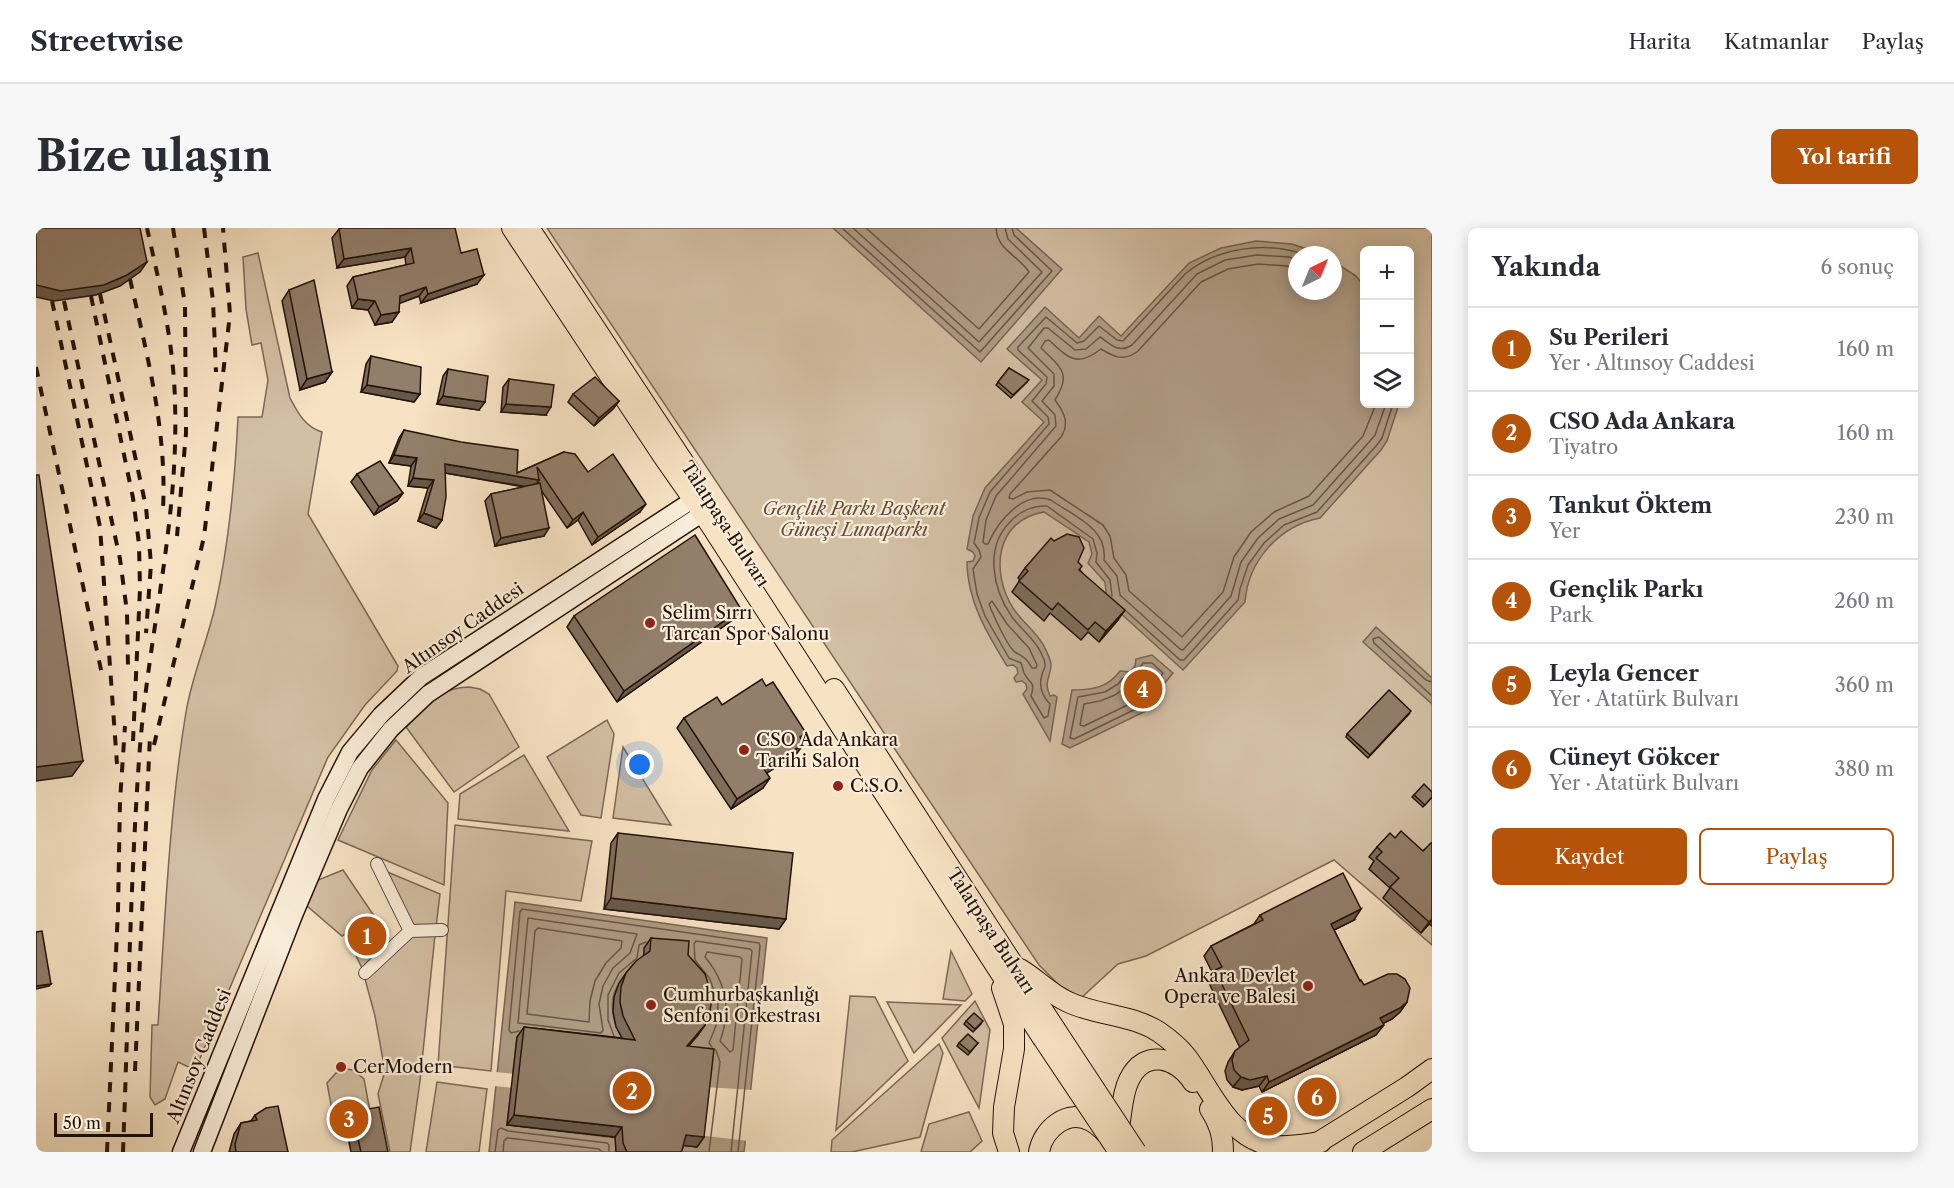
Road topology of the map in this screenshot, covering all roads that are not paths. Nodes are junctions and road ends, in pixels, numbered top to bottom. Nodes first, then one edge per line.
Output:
1 (513, 228) edge
2 (529, 228) edge
3 (698, 506) junction
4 (376, 864) dead end
5 (287, 912) junction
6 (442, 930) dead end
7 (410, 931) junction
8 (1005, 967) junction
9 (365, 973) dead end
10 (1432, 1069) edge
11 (1432, 1109) edge
12 (1113, 1130) junction
13 (1321, 1142) junction
14 (182, 1152) edge
15 (202, 1152) edge
16 (1009, 1152) edge
17 (1040, 1152) edge
18 (1119, 1152) edge
19 (1136, 1152) edge
20 (1223, 1152) edge
21 (1302, 1152) edge
22 (1363, 1152) edge

1 - 3 main road, Talatpaşa Bulvarı
2 - 8 main road, Talatpaşa Bulvarı
3 - 5 street, Altınsoy Caddesi
3 - 8 main road, Talatpaşa Bulvarı
4 - 7 street
5 - 14 street, Altınsoy Caddesi
5 - 15 street, Altınsoy Caddesi
6 - 7 street
7 - 9 street
8 - 12 main road, Talatpaşa Bulvarı, bridge
8 - 13 main road
8 - 16 main road
10 - 13 main road
11 - 22 main road
12 - 17 main road
12 - 18 main road, Talatpaşa Bulvarı, bridge
12 - 19 main road, Talatpaşa Bulvarı, bridge
12 - 20 main road
13 - 21 main road

